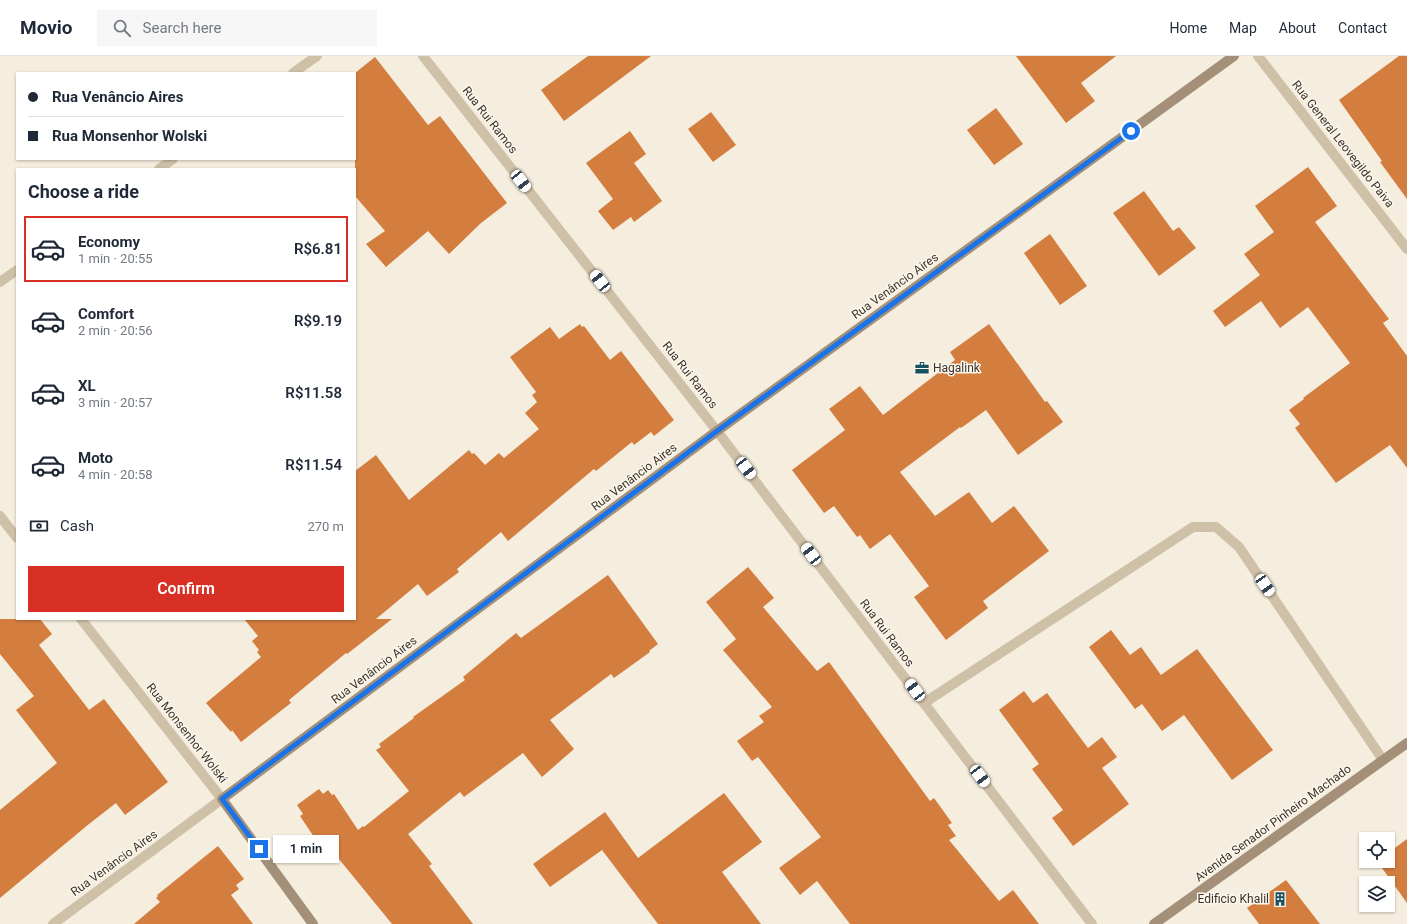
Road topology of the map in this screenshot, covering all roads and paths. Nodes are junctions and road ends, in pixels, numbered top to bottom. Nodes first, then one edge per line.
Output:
1 (317, 56) edge
2 (423, 56) edge
3 (1234, 56) edge
4 (1258, 56) edge
5 (294, 72) edge
6 (172, 160) edge
7 (160, 168) edge
8 (1407, 249) edge
9 (16, 271) edge
10 (0, 282) edge
11 (717, 431) junction
12 (0, 516) edge
13 (16, 537) edge
14 (82, 620) edge
15 (924, 703) junction
16 (1407, 743) edge
17 (1383, 760) junction
18 (222, 799) junction
19 (53, 924) edge
20 (313, 924) edge
21 (1092, 924) edge
22 (1154, 924) edge

1 - 5 street
2 - 11 street, Rua Rui Ramos
3 - 11 main road, Rua Venâncio Aires
4 - 8 street, Rua General Leovegildo Paiva
6 - 7 street
9 - 10 street
11 - 15 street, Rua Rui Ramos
11 - 18 main road, Rua Venâncio Aires
12 - 13 street
14 - 18 street, Rua Monsenhor Wolski
15 - 17 street
15 - 21 street, Rua Rui Ramos
16 - 17 main road, Avenida Senador Pinheiro Machado
17 - 22 main road, Avenida Senador Pinheiro Machado
18 - 19 street, Rua Venâncio Aires
18 - 20 main road, Rua Monsenhor Wolski

